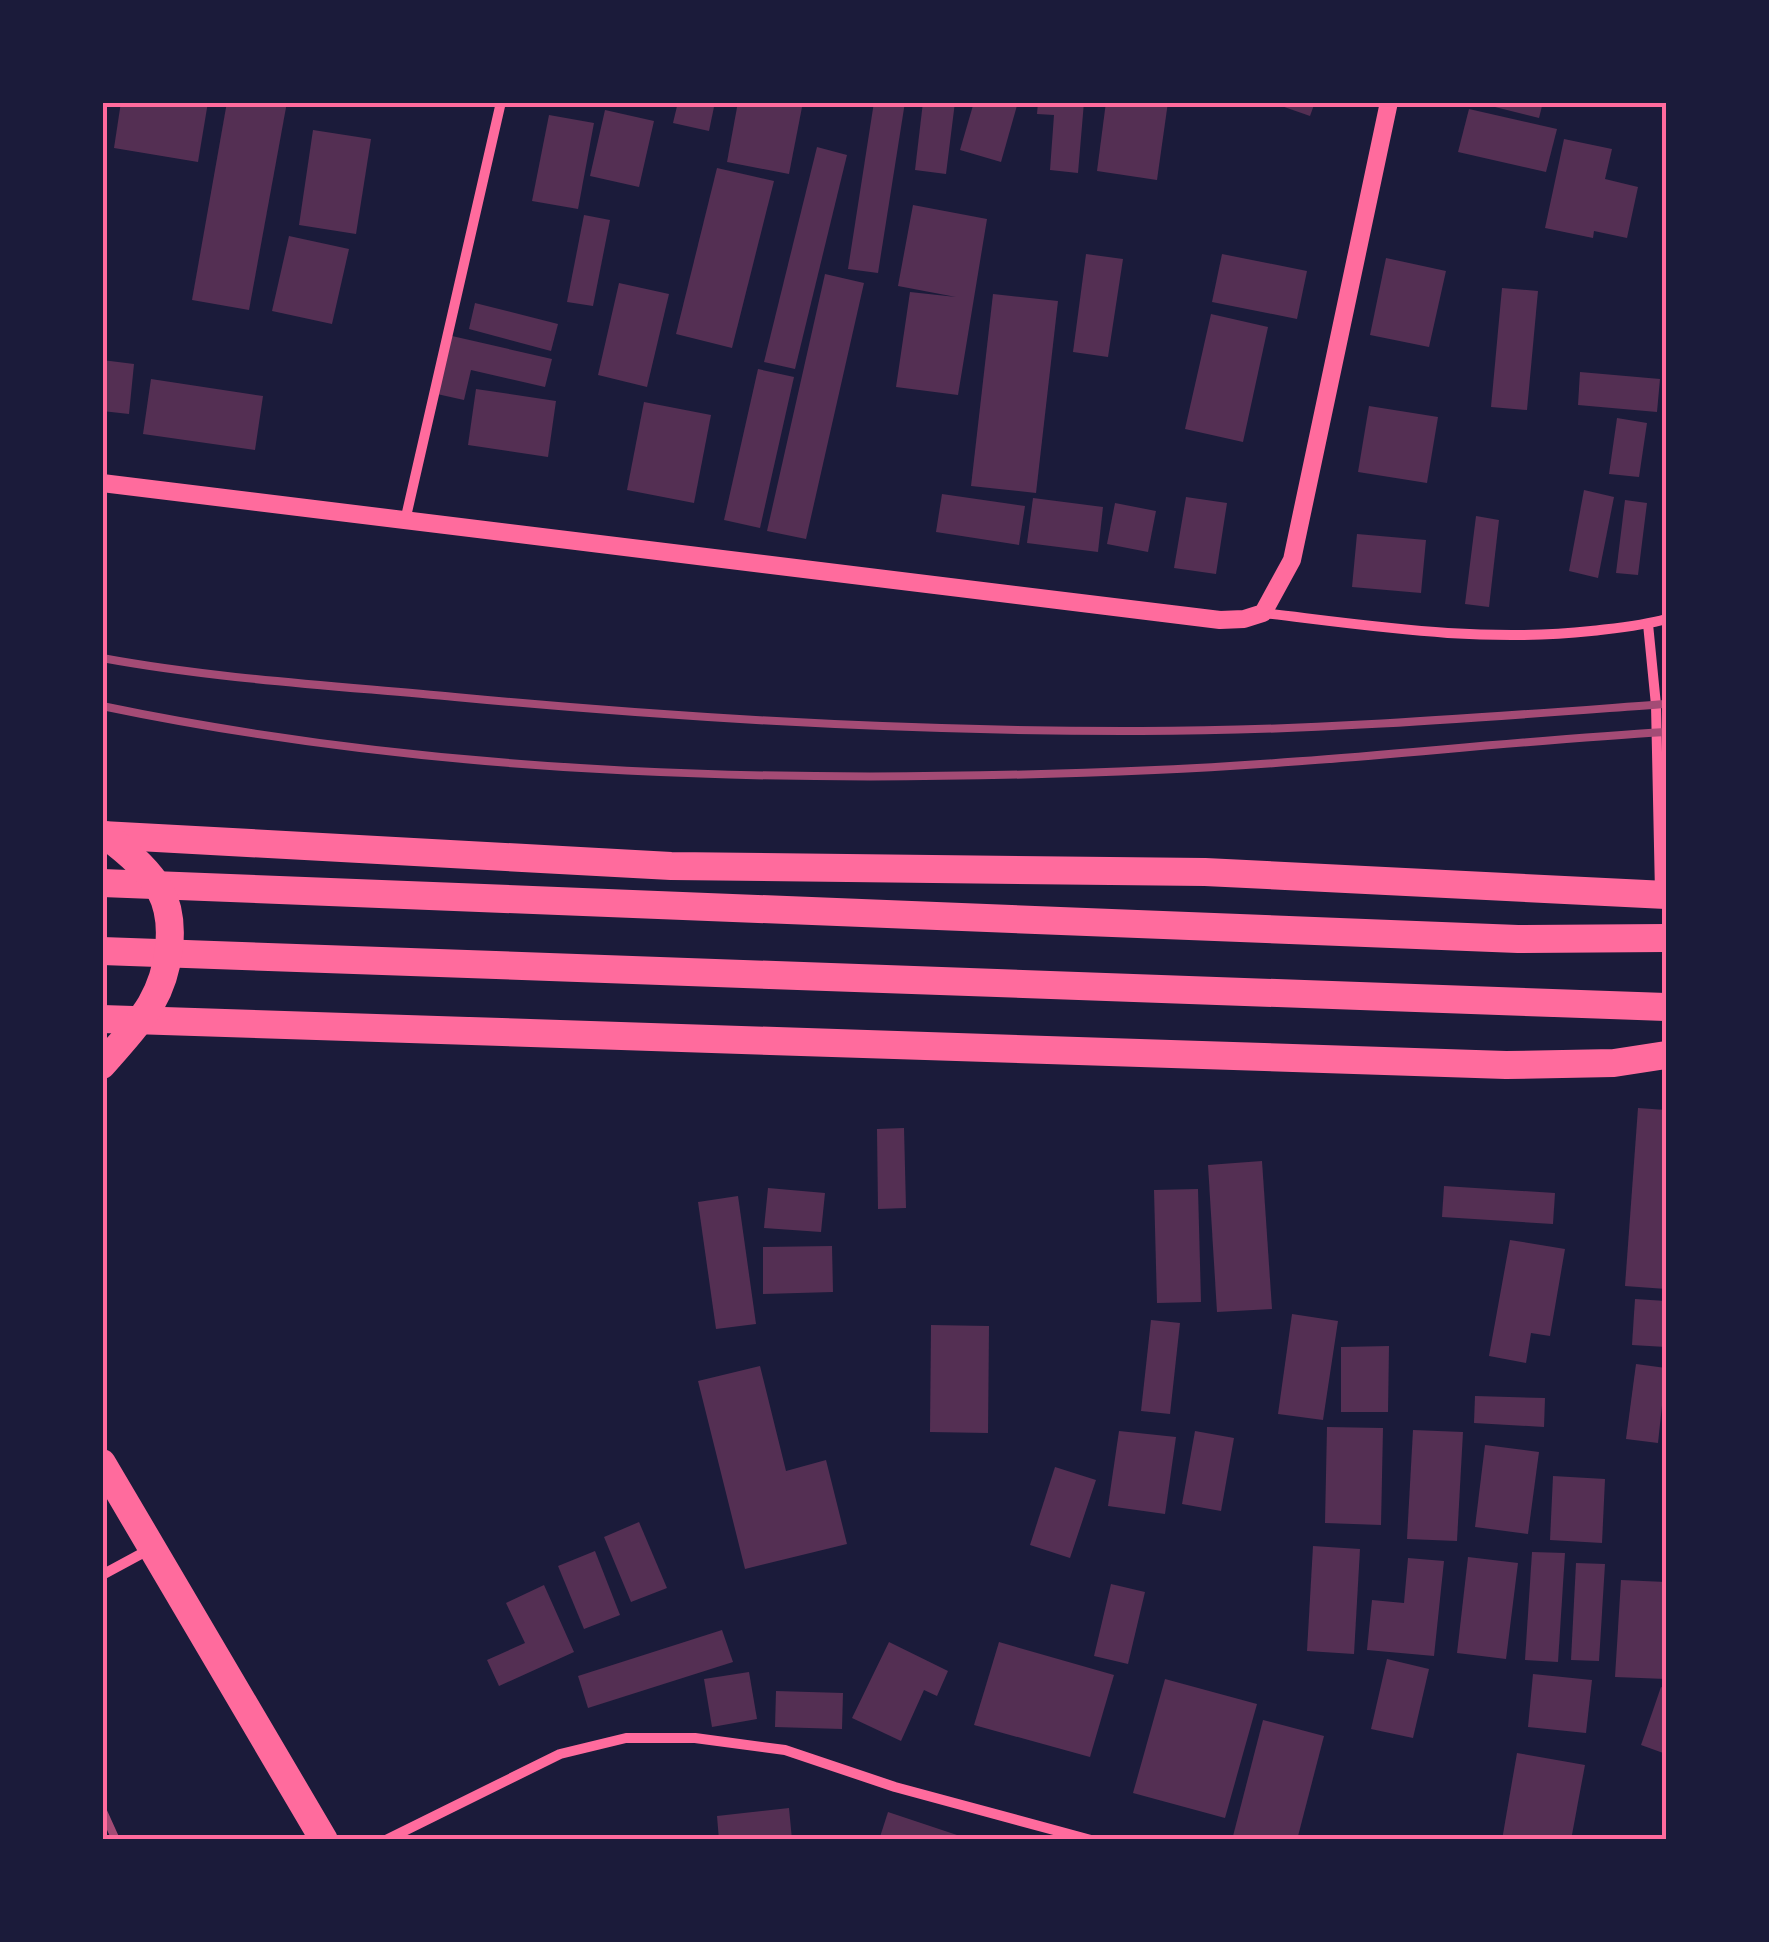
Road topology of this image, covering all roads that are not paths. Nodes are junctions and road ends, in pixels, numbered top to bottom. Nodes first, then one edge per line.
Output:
1 (500, 102) edge
2 (1389, 102) edge
3 (102, 482) edge
4 (404, 521) junction
5 (1263, 613) junction
6 (1666, 619) edge
7 (1648, 624) junction
8 (104, 835) edge
9 (102, 883) edge
10 (1663, 895) edge
11 (1666, 938) edge
12 (102, 950) edge
13 (1652, 1008) edge
14 (102, 1020) edge
15 (140, 1020) junction
16 (1666, 1056) edge
17 (102, 1065) edge
18 (105, 1472) edge
19 (153, 1547) junction
20 (102, 1575) edge
21 (324, 1840) edge
22 (386, 1840) edge
23 (1091, 1840) edge

1 - 4 street
2 - 5 street
3 - 4 street
4 - 5 street
5 - 7 street
6 - 7 street
7 - 10 street
8 - 10 highway
8 - 15 highway
9 - 11 highway
12 - 13 highway
14 - 15 highway
15 - 16 highway
15 - 17 highway
18 - 19 highway
19 - 20 street
19 - 21 highway
22 - 23 street

